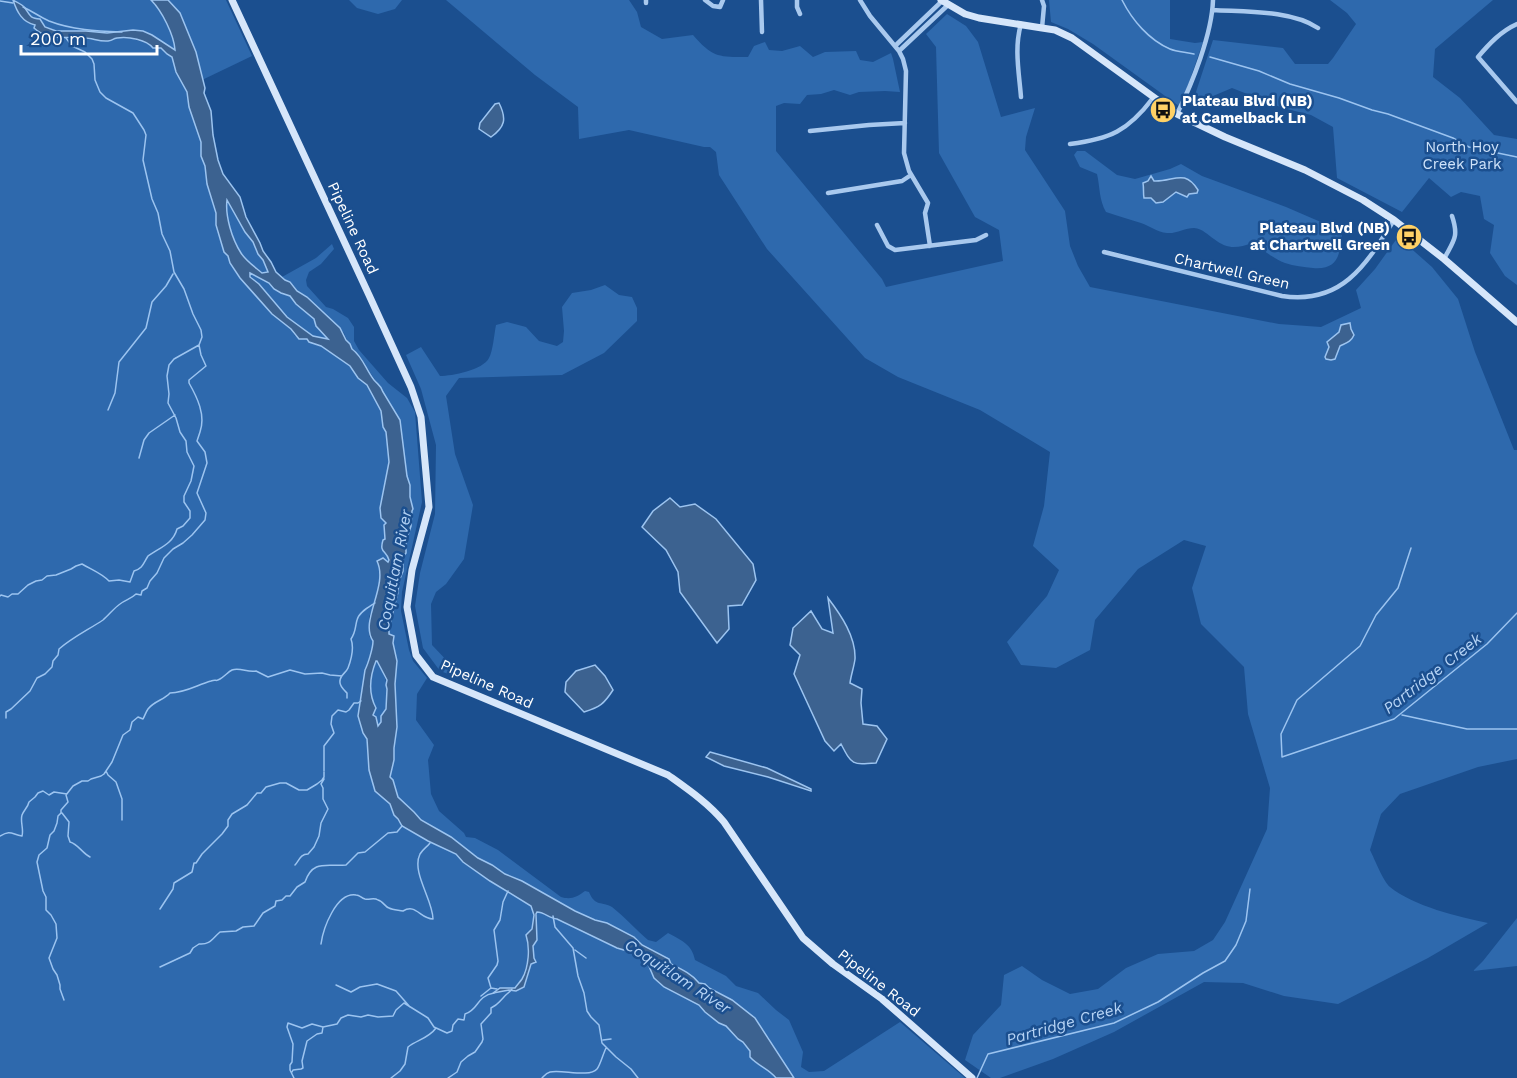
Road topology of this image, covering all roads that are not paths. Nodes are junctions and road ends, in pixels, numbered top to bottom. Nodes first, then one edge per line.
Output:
1 (232, 0) edge
2 (705, 0) edge
3 (723, 0) edge
4 (761, 0) edge
5 (797, 0) edge
6 (860, 0) edge
7 (1042, 0) edge
8 (1213, 0) edge
9 (944, 2) edge
10 (1213, 10) junction
11 (800, 14) dead end
12 (1021, 24) junction
13 (1517, 24) edge
14 (1042, 28) junction
15 (1318, 28) dead end
16 (762, 32) dead end
17 (897, 48) junction
18 (1021, 96) dead end
19 (1153, 98) junction
20 (1517, 102) edge
21 (1177, 114) junction
22 (905, 123) junction
23 (810, 131) dead end
24 (1070, 144) dead end
25 (911, 176) junction
26 (828, 193) dead end
27 (1452, 216) dead end
28 (1394, 220) junction
29 (877, 225) dead end
30 (986, 235) dead end
31 (930, 246) junction
32 (1104, 252) dead end
33 (1444, 259) junction
34 (1517, 322) edge
35 (972, 1078) edge

1 - 35 street, Pipeline Road
2 - 3 street
4 - 16 street
5 - 11 street
6 - 17 street
7 - 14 street
8 - 10 street
9 - 12 street
9 - 17 street
10 - 15 street
10 - 21 street
12 - 14 street
12 - 18 street
13 - 20 street
14 - 19 street
17 - 22 street
19 - 21 street
19 - 24 street
21 - 28 street
22 - 23 street
22 - 25 street
25 - 26 street
25 - 31 street
27 - 33 street
28 - 32 street, Chartwell Green
28 - 33 street
29 - 31 street
30 - 31 street
33 - 34 street

